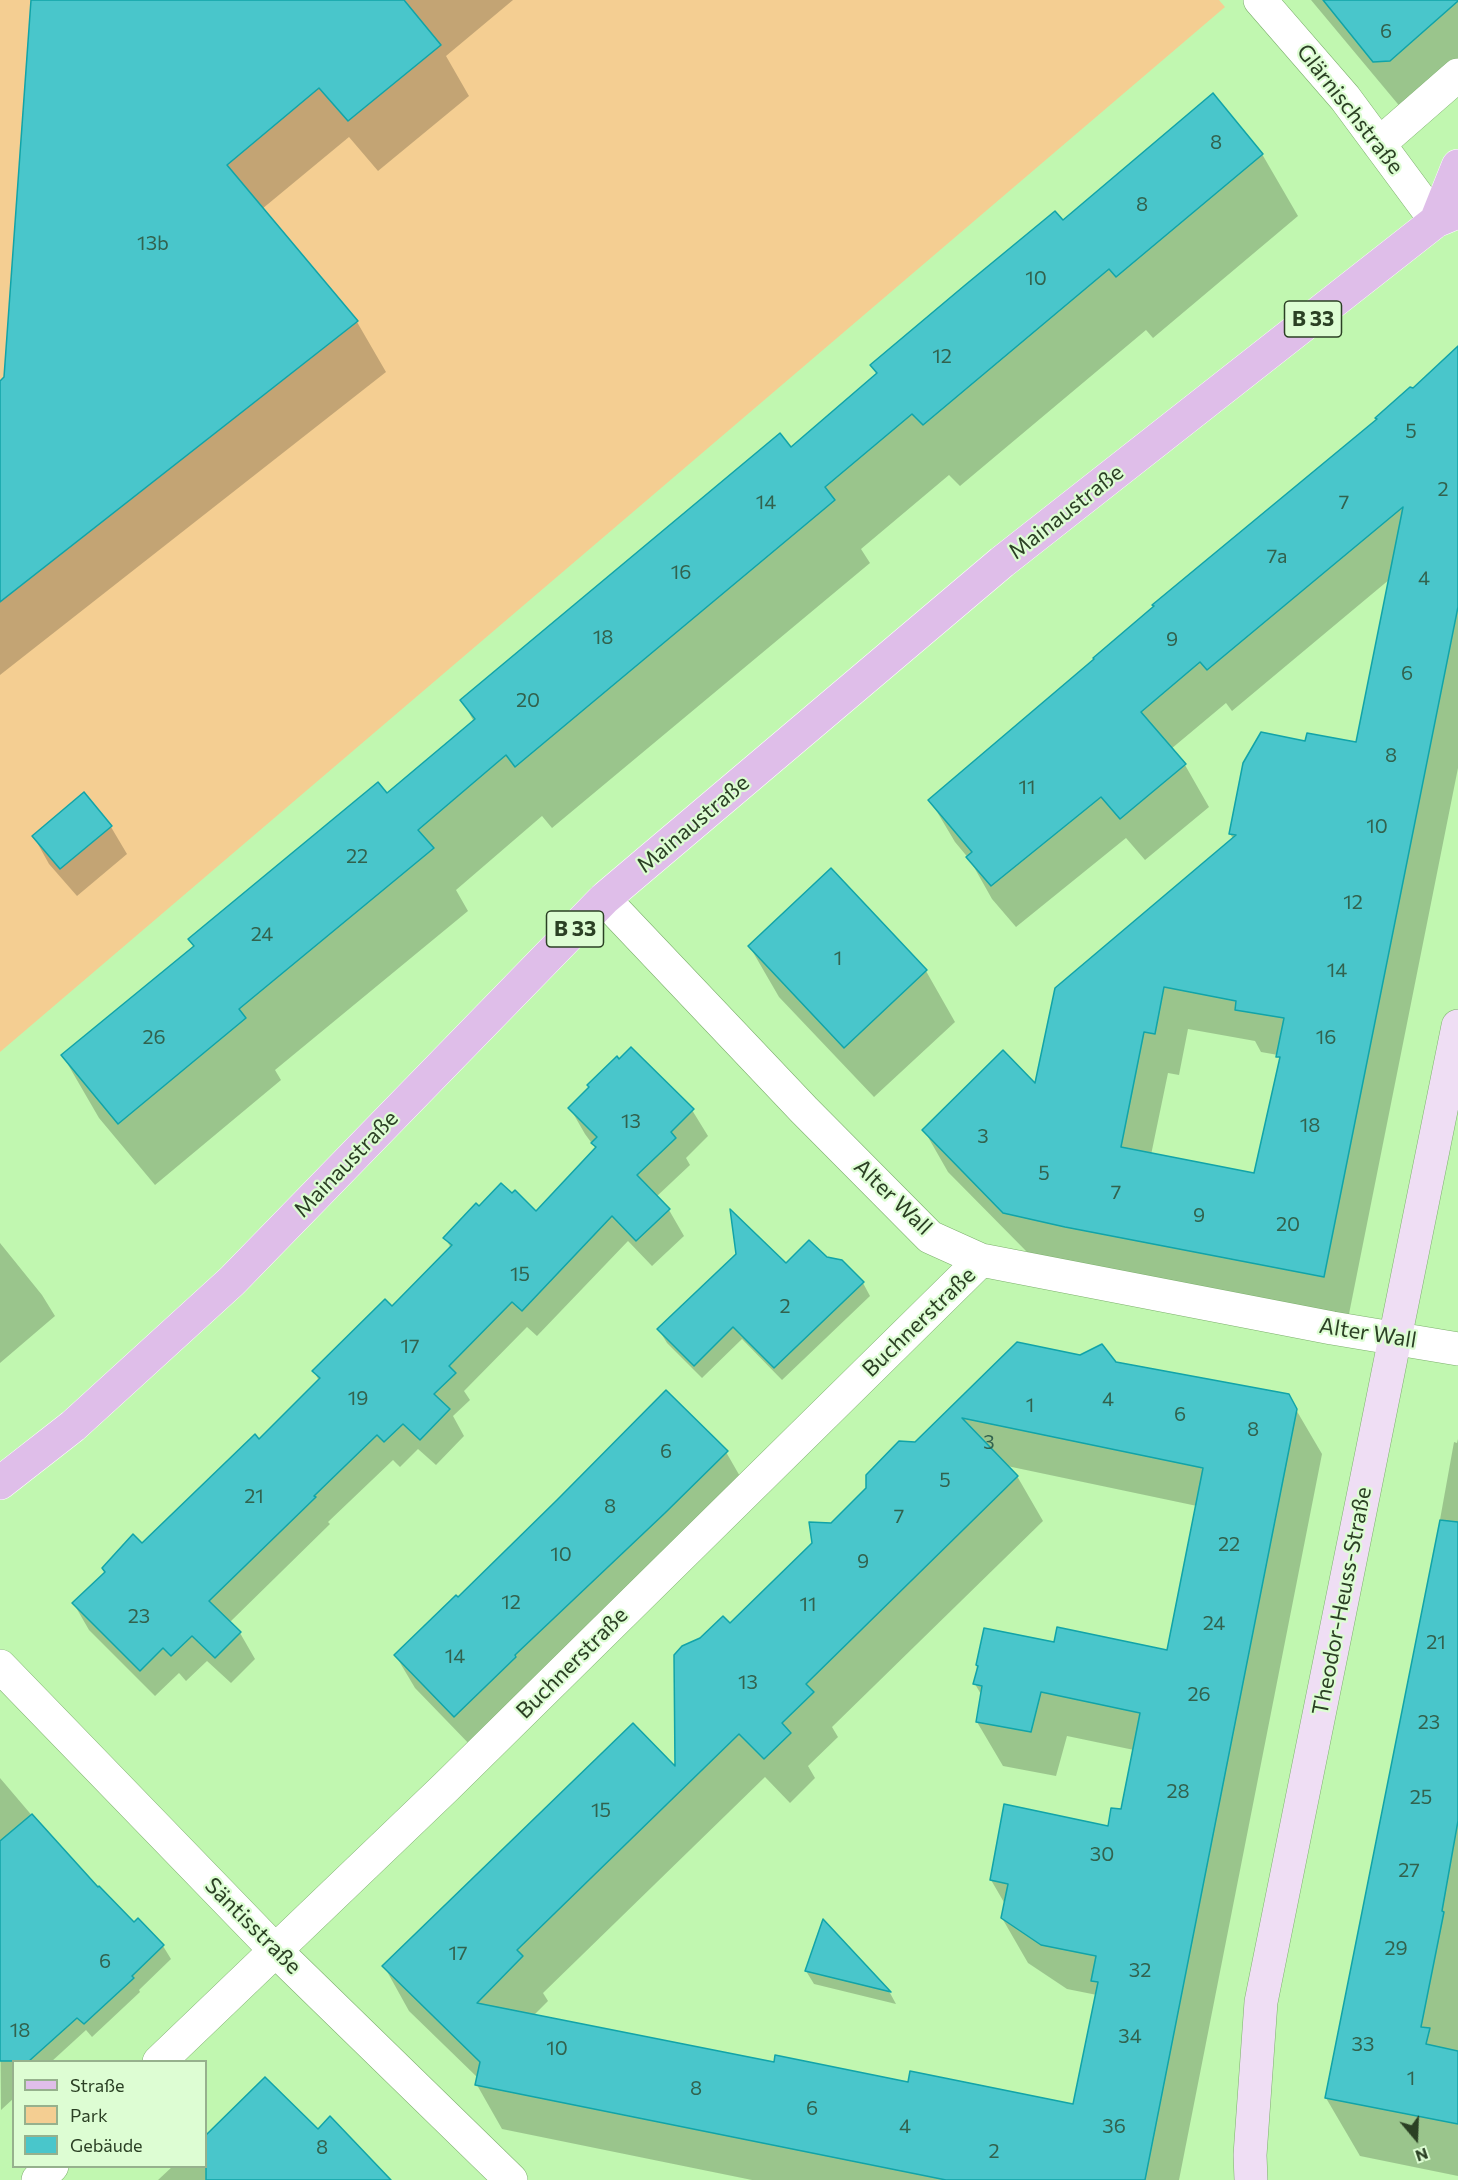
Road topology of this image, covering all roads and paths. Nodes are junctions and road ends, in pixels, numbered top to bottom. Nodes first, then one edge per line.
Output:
1 (1260, 0) edge
2 (1458, 75) edge
3 (1379, 144) junction
4 (1458, 166) edge
5 (1447, 216) edge
6 (604, 899) junction
7 (1458, 1026) edge
8 (981, 1260) junction
9 (1395, 1338) junction
10 (1458, 1349) edge
11 (0, 1483) edge
12 (0, 1666) edge
13 (275, 1950) junction
14 (160, 2060) edge
15 (50, 2168) edge
16 (38, 2180) edge
17 (511, 2180) edge
18 (1251, 2180) edge

1 - 3 street, Glärnischstraße
2 - 3 street
3 - 5 street, Glärnischstraße
4 - 5 main road
5 - 6 main road, Mainaustraße / B 33
6 - 8 street, Alter Wall
6 - 11 main road, Mainaustraße / B 33
7 - 9 main road, Theodor-Heuss-Straße
8 - 9 street, Alter Wall
8 - 13 street, Buchnerstraße
9 - 10 street, Alter Wall
9 - 18 main road, Theodor-Heuss-Straße
12 - 13 street, Säntisstraße
13 - 14 street, Buchnerstraße
13 - 17 street, Säntisstraße
15 - 16 street

